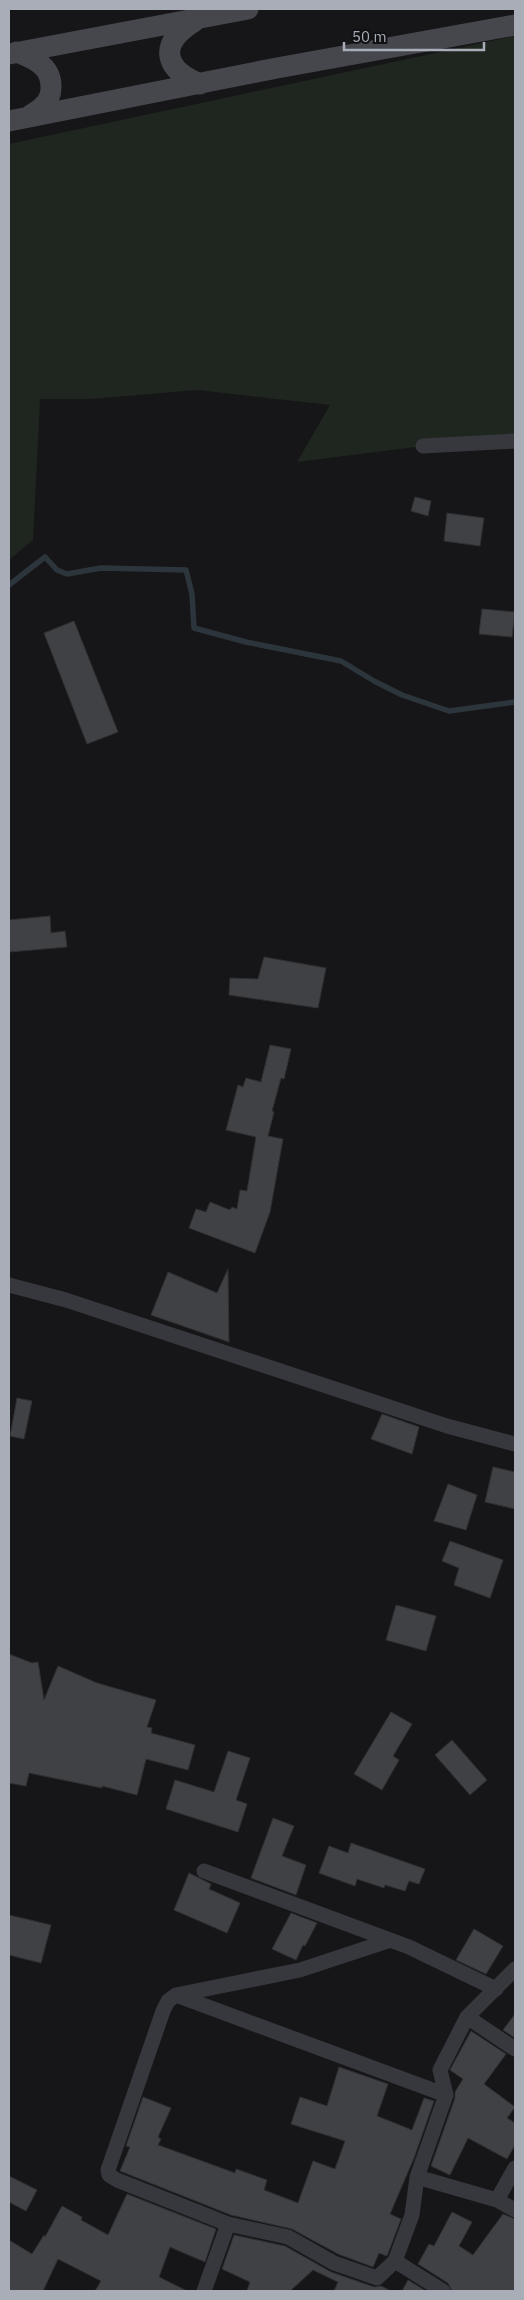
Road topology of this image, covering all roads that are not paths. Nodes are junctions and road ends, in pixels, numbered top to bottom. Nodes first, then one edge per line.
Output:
1 (248, 9) edge
2 (200, 18) junction
3 (515, 25) edge
4 (13, 53) edge
5 (200, 84) junction
6 (18, 119) edge
7 (515, 441) edge
8 (423, 446) dead end
9 (9, 1285) edge
10 (515, 1444) edge
11 (204, 1871) dead end
12 (388, 1941) junction
13 (515, 1969) edge
14 (496, 1989) junction
15 (176, 1995) junction
16 (467, 2017) junction
17 (515, 2049) edge
18 (446, 2095) junction
19 (515, 2168) edge
20 (417, 2177) junction
21 (497, 2200) junction
22 (515, 2210) edge
23 (228, 2224) junction
24 (395, 2261) junction
25 (378, 2285) edge
26 (204, 2291) edge
27 (443, 2291) edge

1 - 2 street
2 - 4 street
2 - 5 street
3 - 5 street
4 - 6 street
5 - 6 street
7 - 8 street
9 - 10 street
11 - 12 street
12 - 14 street
12 - 15 street
13 - 14 street
14 - 16 street
15 - 18 street
15 - 23 street
16 - 17 street
16 - 18 street
18 - 20 street
19 - 21 street
20 - 21 street
20 - 24 street
21 - 22 street
23 - 25 street
23 - 26 street
24 - 25 street
24 - 27 street

